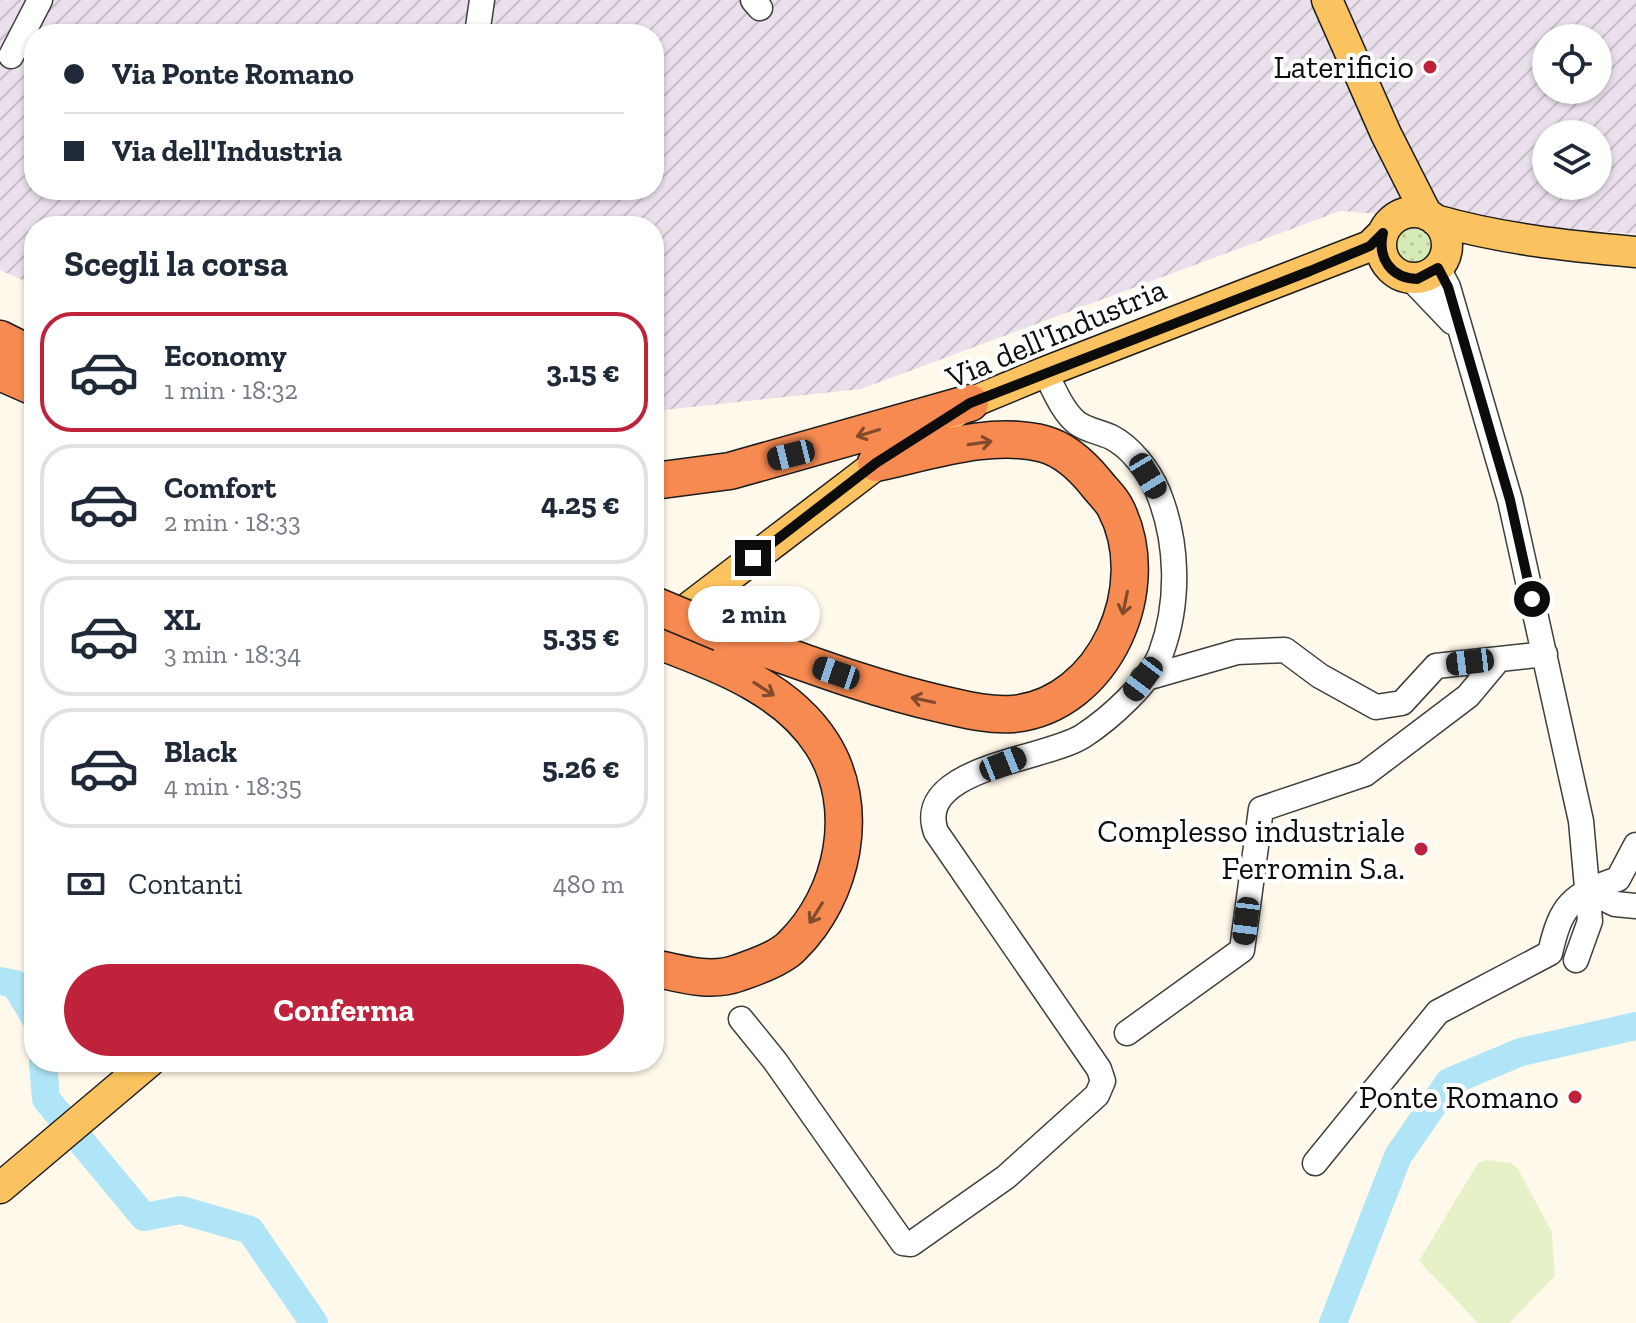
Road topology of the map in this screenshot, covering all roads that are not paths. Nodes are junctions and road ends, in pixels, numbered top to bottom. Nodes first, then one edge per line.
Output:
1 (40, 0) edge
2 (482, 0) edge
3 (1327, 0) edge
4 (28, 24) edge
5 (478, 24) edge
6 (24, 31) edge
7 (11, 56) dead end
8 (1386, 134) junction
9 (1431, 217) junction
10 (1386, 228) junction
11 (1538, 244) junction
12 (1636, 252) edge
13 (1442, 263) junction
14 (1310, 271) junction
15 (1401, 275) junction
16 (1460, 338) junction
17 (0, 339) edge
18 (24, 351) edge
19 (0, 372) edge
20 (1045, 372) junction
21 (24, 383) edge
22 (970, 403) junction
23 (876, 463) junction
24 (664, 480) edge
25 (664, 612) edge
26 (664, 628) edge
27 (664, 638) edge
28 (707, 644) junction
29 (1545, 654) junction
30 (1499, 659) junction
31 (1143, 679) junction
32 (1636, 845) edge
33 (1586, 890) junction
34 (1636, 906) edge
35 (1576, 960) dead end
36 (664, 971) edge
37 (741, 1019) dead end
38 (1127, 1033) dead end
39 (137, 1072) edge
40 (1315, 1163) dead end
41 (0, 1188) edge

1 - 4 street
2 - 5 street
3 - 8 main road
6 - 7 street
8 - 9 main road
8 - 10 main road
9 - 10 main road
9 - 11 main road
9 - 13 main road
10 - 14 main road, Via dell'Industria
10 - 15 main road
11 - 12 main road
11 - 13 main road
13 - 15 main road
13 - 16 street
14 - 15 main road, Via dell'Industria
14 - 20 main road, Via dell'Industria
15 - 16 street
16 - 29 street
17 - 18 highway
19 - 21 highway
20 - 22 main road, Via dell'Industria
20 - 31 street
22 - 23 main road, Via dell'Industria
22 -> 24 highway
23 - 26 main road, Via dell'Industria
23 -> 28 highway
25 - 28 highway, bridge
27 - 28 highway
28 -> 36 highway
29 - 30 street
29 - 33 street
30 - 31 street
30 - 38 street
31 - 37 street
32 - 33 street
33 - 34 street
33 - 35 street
33 - 40 street
39 - 41 main road

